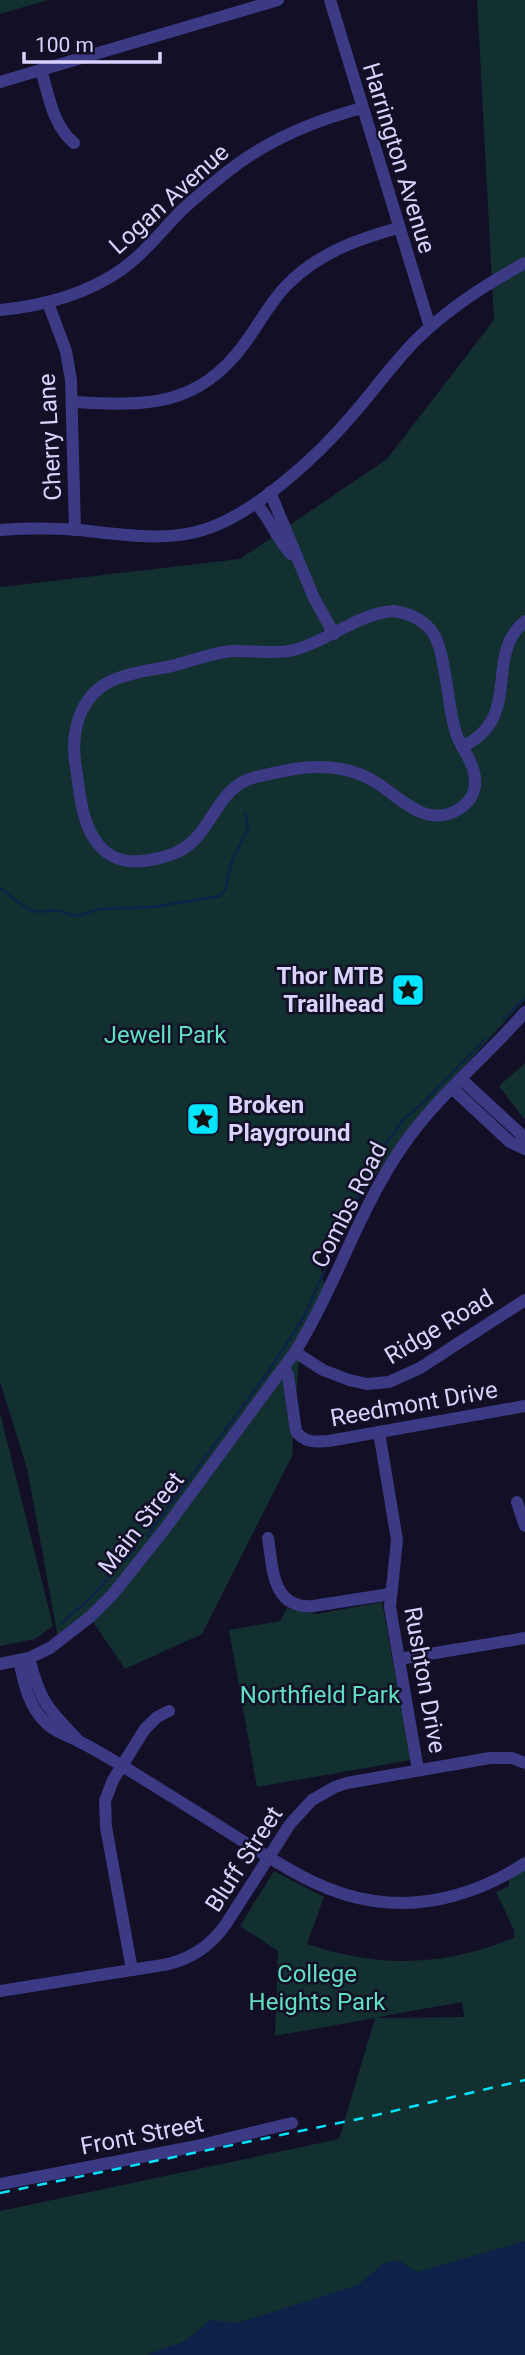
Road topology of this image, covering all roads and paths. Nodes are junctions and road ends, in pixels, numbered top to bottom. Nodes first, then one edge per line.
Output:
1 (278, 0) edge
2 (330, 0) edge
3 (41, 70) junction
4 (0, 82) edge
5 (362, 108) junction
6 (74, 143) dead end
7 (398, 228) junction
8 (525, 263) edge
9 (48, 303) junction
10 (0, 310) edge
11 (430, 327) junction
12 (73, 402) junction
13 (270, 492) junction
14 (256, 503) junction
15 (0, 530) edge
16 (75, 530) junction
17 (298, 561) junction
18 (525, 621) edge
19 (334, 634) junction
20 (462, 747) junction
21 (525, 1012) edge
22 (457, 1084) junction
23 (525, 1138) edge
24 (525, 1149) edge
25 (525, 1300) edge
26 (295, 1352) junction
27 (284, 1368) junction
28 (525, 1406) edge
29 (379, 1432) junction
30 (517, 1502) dead end
31 (525, 1526) edge
32 (268, 1538) dead end
33 (390, 1594) junction
34 (525, 1637) edge
35 (24, 1659) junction
36 (398, 1660) junction
37 (0, 1664) edge
38 (169, 1711) dead end
39 (525, 1763) edge
40 (121, 1765) junction
41 (418, 1770) junction
42 (269, 1857) junction
43 (525, 1863) edge
44 (132, 1970) junction
45 (0, 1991) edge
46 (292, 2123) dead end
47 (0, 2184) edge

1 - 3 street
2 - 5 street, Harrington Avenue
3 - 4 street
3 - 6 street
5 - 7 street, Harrington Avenue
5 - 9 street, Logan Avenue
7 - 11 street, Harrington Avenue
7 - 12 street
8 - 11 street
9 - 10 street, Logan Avenue
9 - 12 street, Cherry Lane
11 - 13 street
12 - 16 street, Cherry Lane
13 - 14 street
13 - 17 street
14 - 16 street
14 - 17 street
15 - 16 street
17 - 19 street
18 - 20 street
19 - 20 street
19 - 20 street
21 - 22 street, Combs Road
22 - 23 street
22 - 24 street
22 - 26 street, Combs Road
25 - 26 street, Ridge Road
26 - 27 street, Combs Road
27 - 29 street, Reedmont Drive
27 - 35 street, Main Street
28 - 29 street, Reedmont Drive
29 - 33 street, Rushton Drive
30 - 31 street
32 - 33 street
33 - 36 street, Rushton Drive
34 - 36 street
35 - 37 street, Main Street
35 - 40 street
36 - 41 street, Rushton Drive
38 - 40 street
39 - 41 street, Bluff Street
40 - 42 street
40 - 44 street
41 - 42 street, Bluff Street
42 - 43 street
42 - 44 street, Bluff Street
44 - 45 street, Bluff Street
46 - 47 street, Front Street

